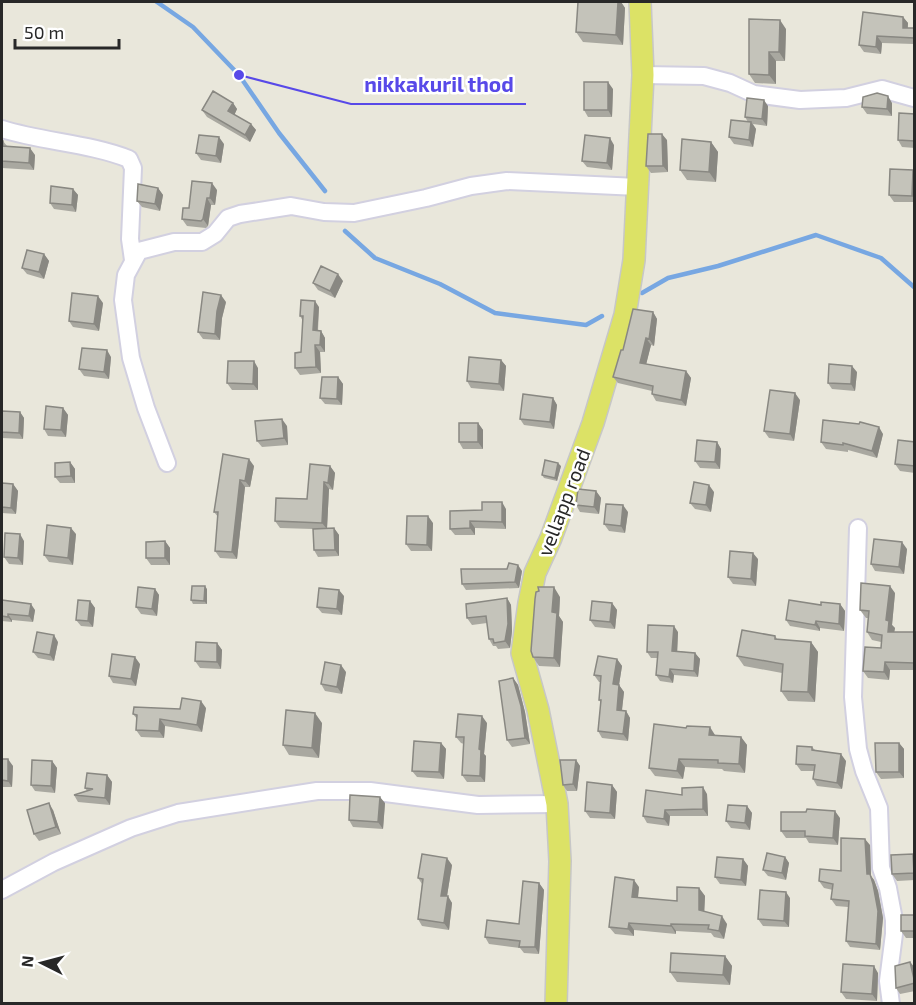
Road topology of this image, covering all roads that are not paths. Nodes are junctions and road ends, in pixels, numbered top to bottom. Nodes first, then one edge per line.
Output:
1 (640, 2) edge
2 (643, 75) junction
3 (915, 98) edge
4 (2, 129) edge
5 (638, 187) junction
6 (133, 260) junction
7 (167, 463) dead end
8 (858, 528) dead end
9 (557, 804) junction
10 (2, 890) edge
11 (556, 1004) edge
12 (891, 1004) edge

1 - 2 main road, vellapp road
2 - 3 street
2 - 5 main road, vellapp road
4 - 6 street
5 - 6 street
5 - 9 main road, vellapp road
6 - 7 street
8 - 12 street
9 - 10 street
9 - 11 main road, vellapp road

